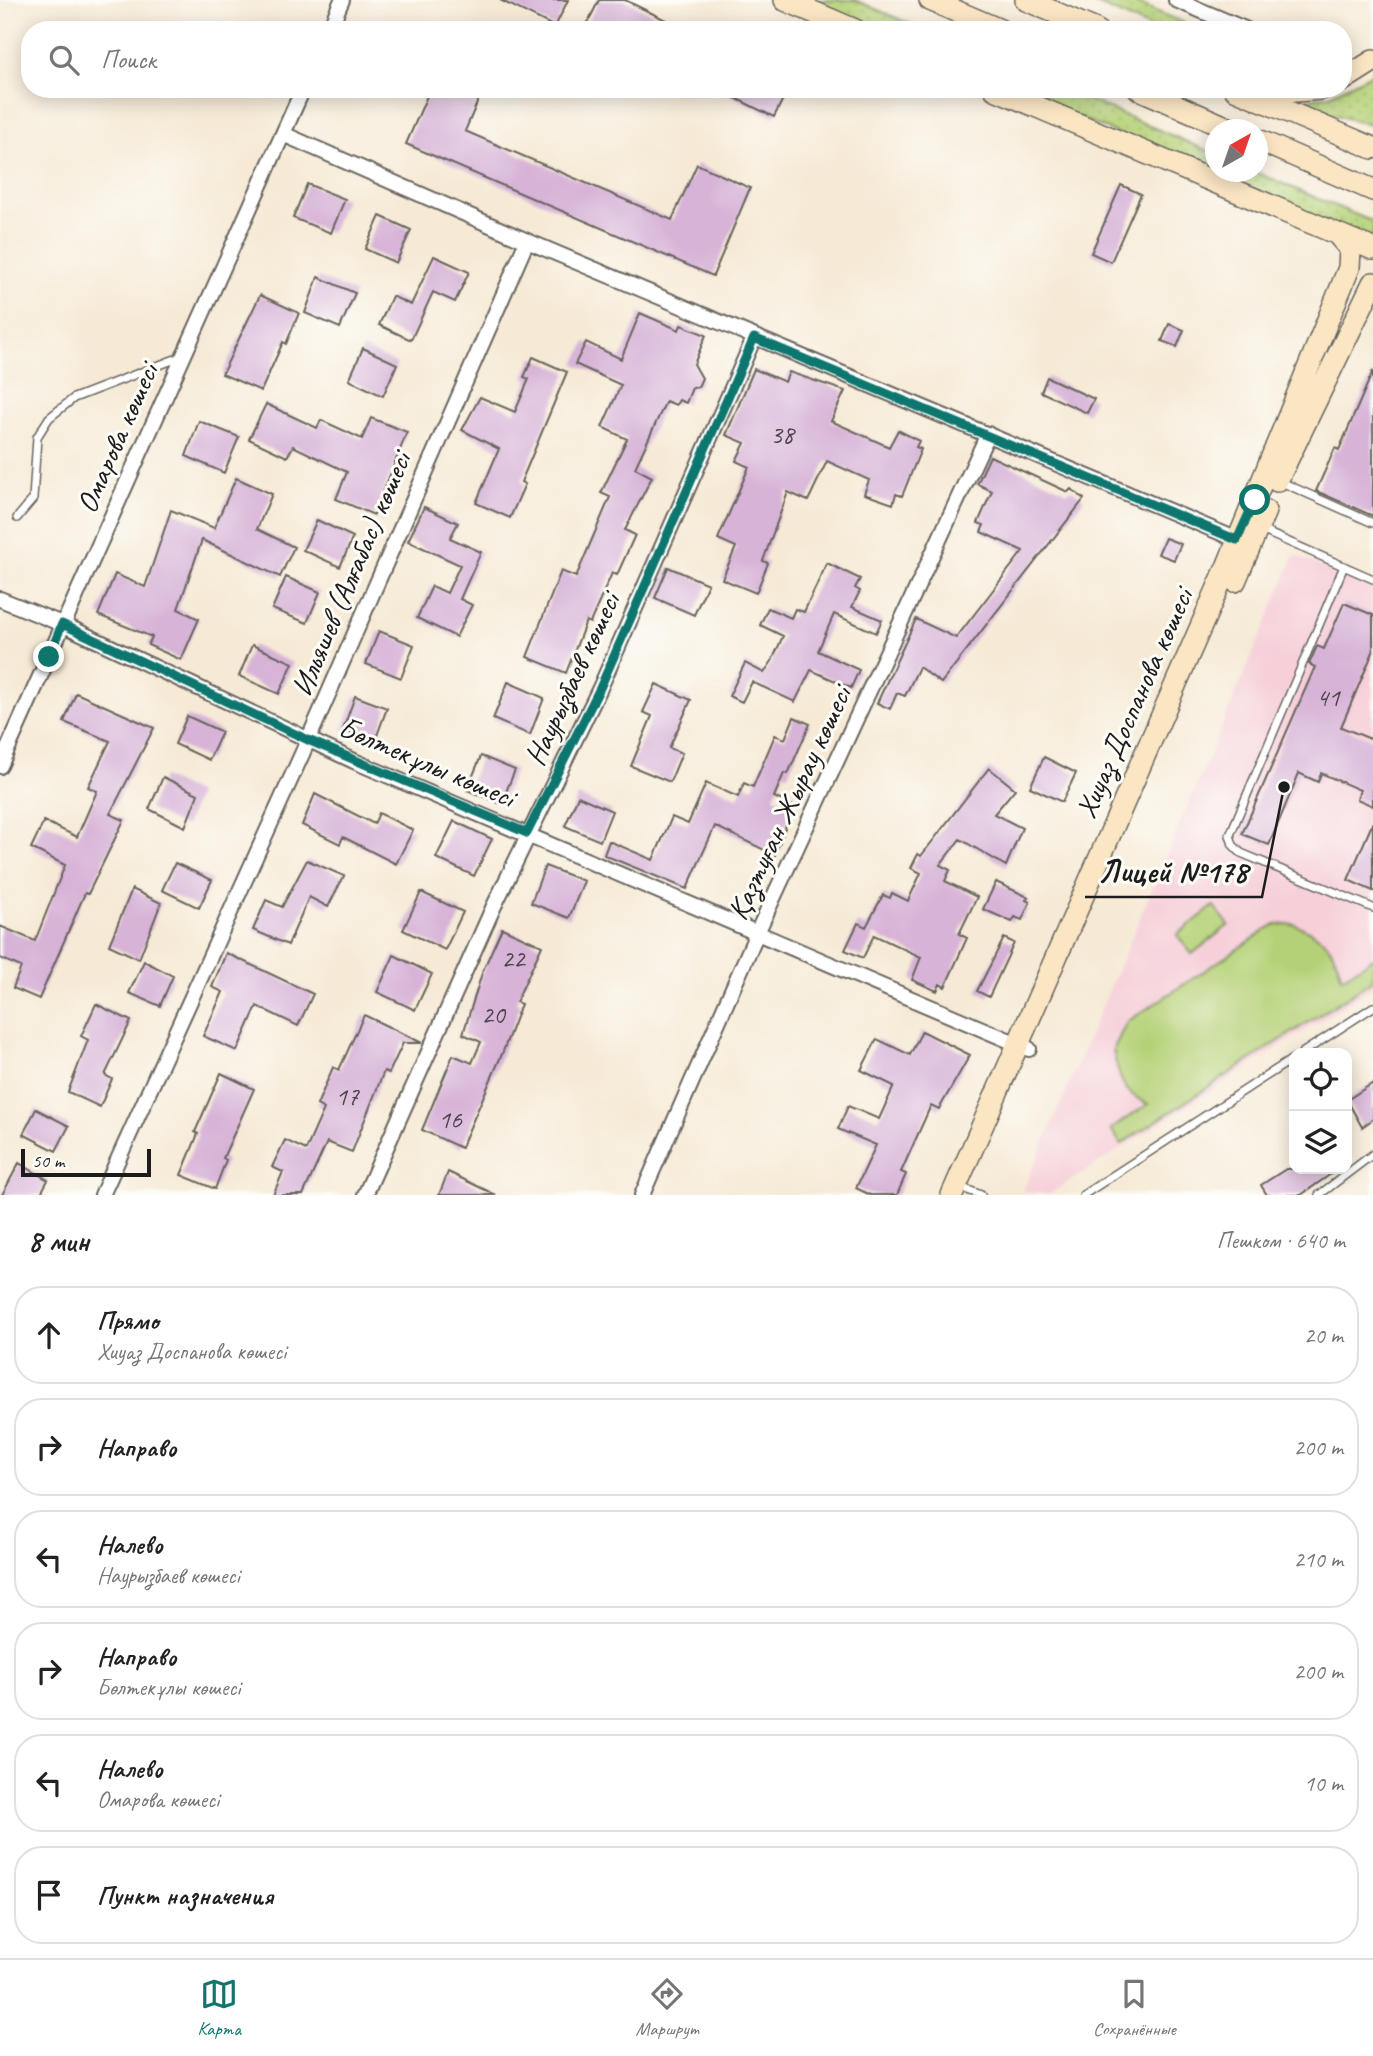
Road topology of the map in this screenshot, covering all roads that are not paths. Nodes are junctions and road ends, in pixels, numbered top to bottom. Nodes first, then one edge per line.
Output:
1 (342, 0) edge
2 (785, 0) edge
3 (930, 0) edge
4 (1026, 0) edge
5 (1177, 0) edge
6 (333, 21) edge
7 (834, 21) edge
8 (979, 21) edge
9 (1075, 21) edge
10 (1226, 21) edge
11 (1370, 64) edge
12 (1352, 67) edge
13 (1352, 75) edge
14 (299, 98) edge
15 (1016, 98) edge
16 (1160, 98) edge
17 (1256, 98) edge
18 (1208, 119) edge
19 (283, 134) junction
20 (1268, 144) edge
21 (1373, 148) edge
22 (1373, 190) edge
23 (1338, 234) junction
24 (527, 241) junction
25 (1373, 249) edge
26 (1373, 283) edge
27 (754, 338) junction
28 (183, 356) junction
29 (988, 434) junction
30 (1272, 477) junction
31 (17, 518) dead end
32 (1373, 523) edge
33 (1248, 534) junction
34 (1344, 566) junction
35 (1373, 579) edge
36 (0, 599) edge
37 (62, 624) junction
38 (308, 740) junction
39 (0, 766) edge
40 (527, 833) junction
41 (1373, 908) edge
42 (757, 933) junction
43 (1373, 1007) edge
44 (1023, 1046) junction
45 (1310, 1048) edge
46 (1289, 1061) edge
47 (1373, 1154) edge
48 (965, 1192) edge
49 (102, 1195) edge
50 (365, 1195) edge
51 (642, 1195) edge
52 (1083, 1195) edge
53 (1319, 1195) edge

1 - 6 street
2 - 7 street
3 - 8 street
4 - 9 street
5 - 10 street
11 - 12 street
11 - 13 street
14 - 19 street, Омарова көшесі
15 - 23 street
16 - 18 street
17 - 21 street
19 - 24 street
19 - 28 street, Омарова көшесі
20 - 22 street
23 - 25 street
23 - 30 street, Хиуаз Доспанова көшесі
24 - 27 street
24 - 38 street, Ильяшев (Алғабас) көшесі
26 - 30 street, Хиуаз Доспанова көшесі
27 - 29 street
27 - 40 street, Наурызбаев көшесі
28 - 31 lane
28 - 37 street, Омарова көшесі
29 - 33 street
29 - 42 street, Қазтуған Жырау көшесі
30 - 32 lane
30 - 33 street, Хиуаз Доспанова көшесі
33 - 34 lane
33 - 44 street, Хиуаз Доспанова көшесі
34 - 35 lane
34 - 41 lane
36 - 37 street, Бөлтекұлы көшесі
37 - 38 street, Бөлтекұлы көшесі
37 - 39 street, Омарова көшесі
38 - 40 street, Бөлтекұлы көшесі
38 - 49 street, Ильяшев (Алғабас) көшесі
40 - 42 street, Бөлтекұлы көшесі
40 - 50 street, Наурызбаев көшесі
42 - 44 street, Бөлтекұлы көшесі
42 - 51 street, Қазтуған Жырау көшесі
43 - 45 lane
44 - 48 street, Хиуаз Доспанова көшесі
46 - 52 lane
47 - 53 lane

